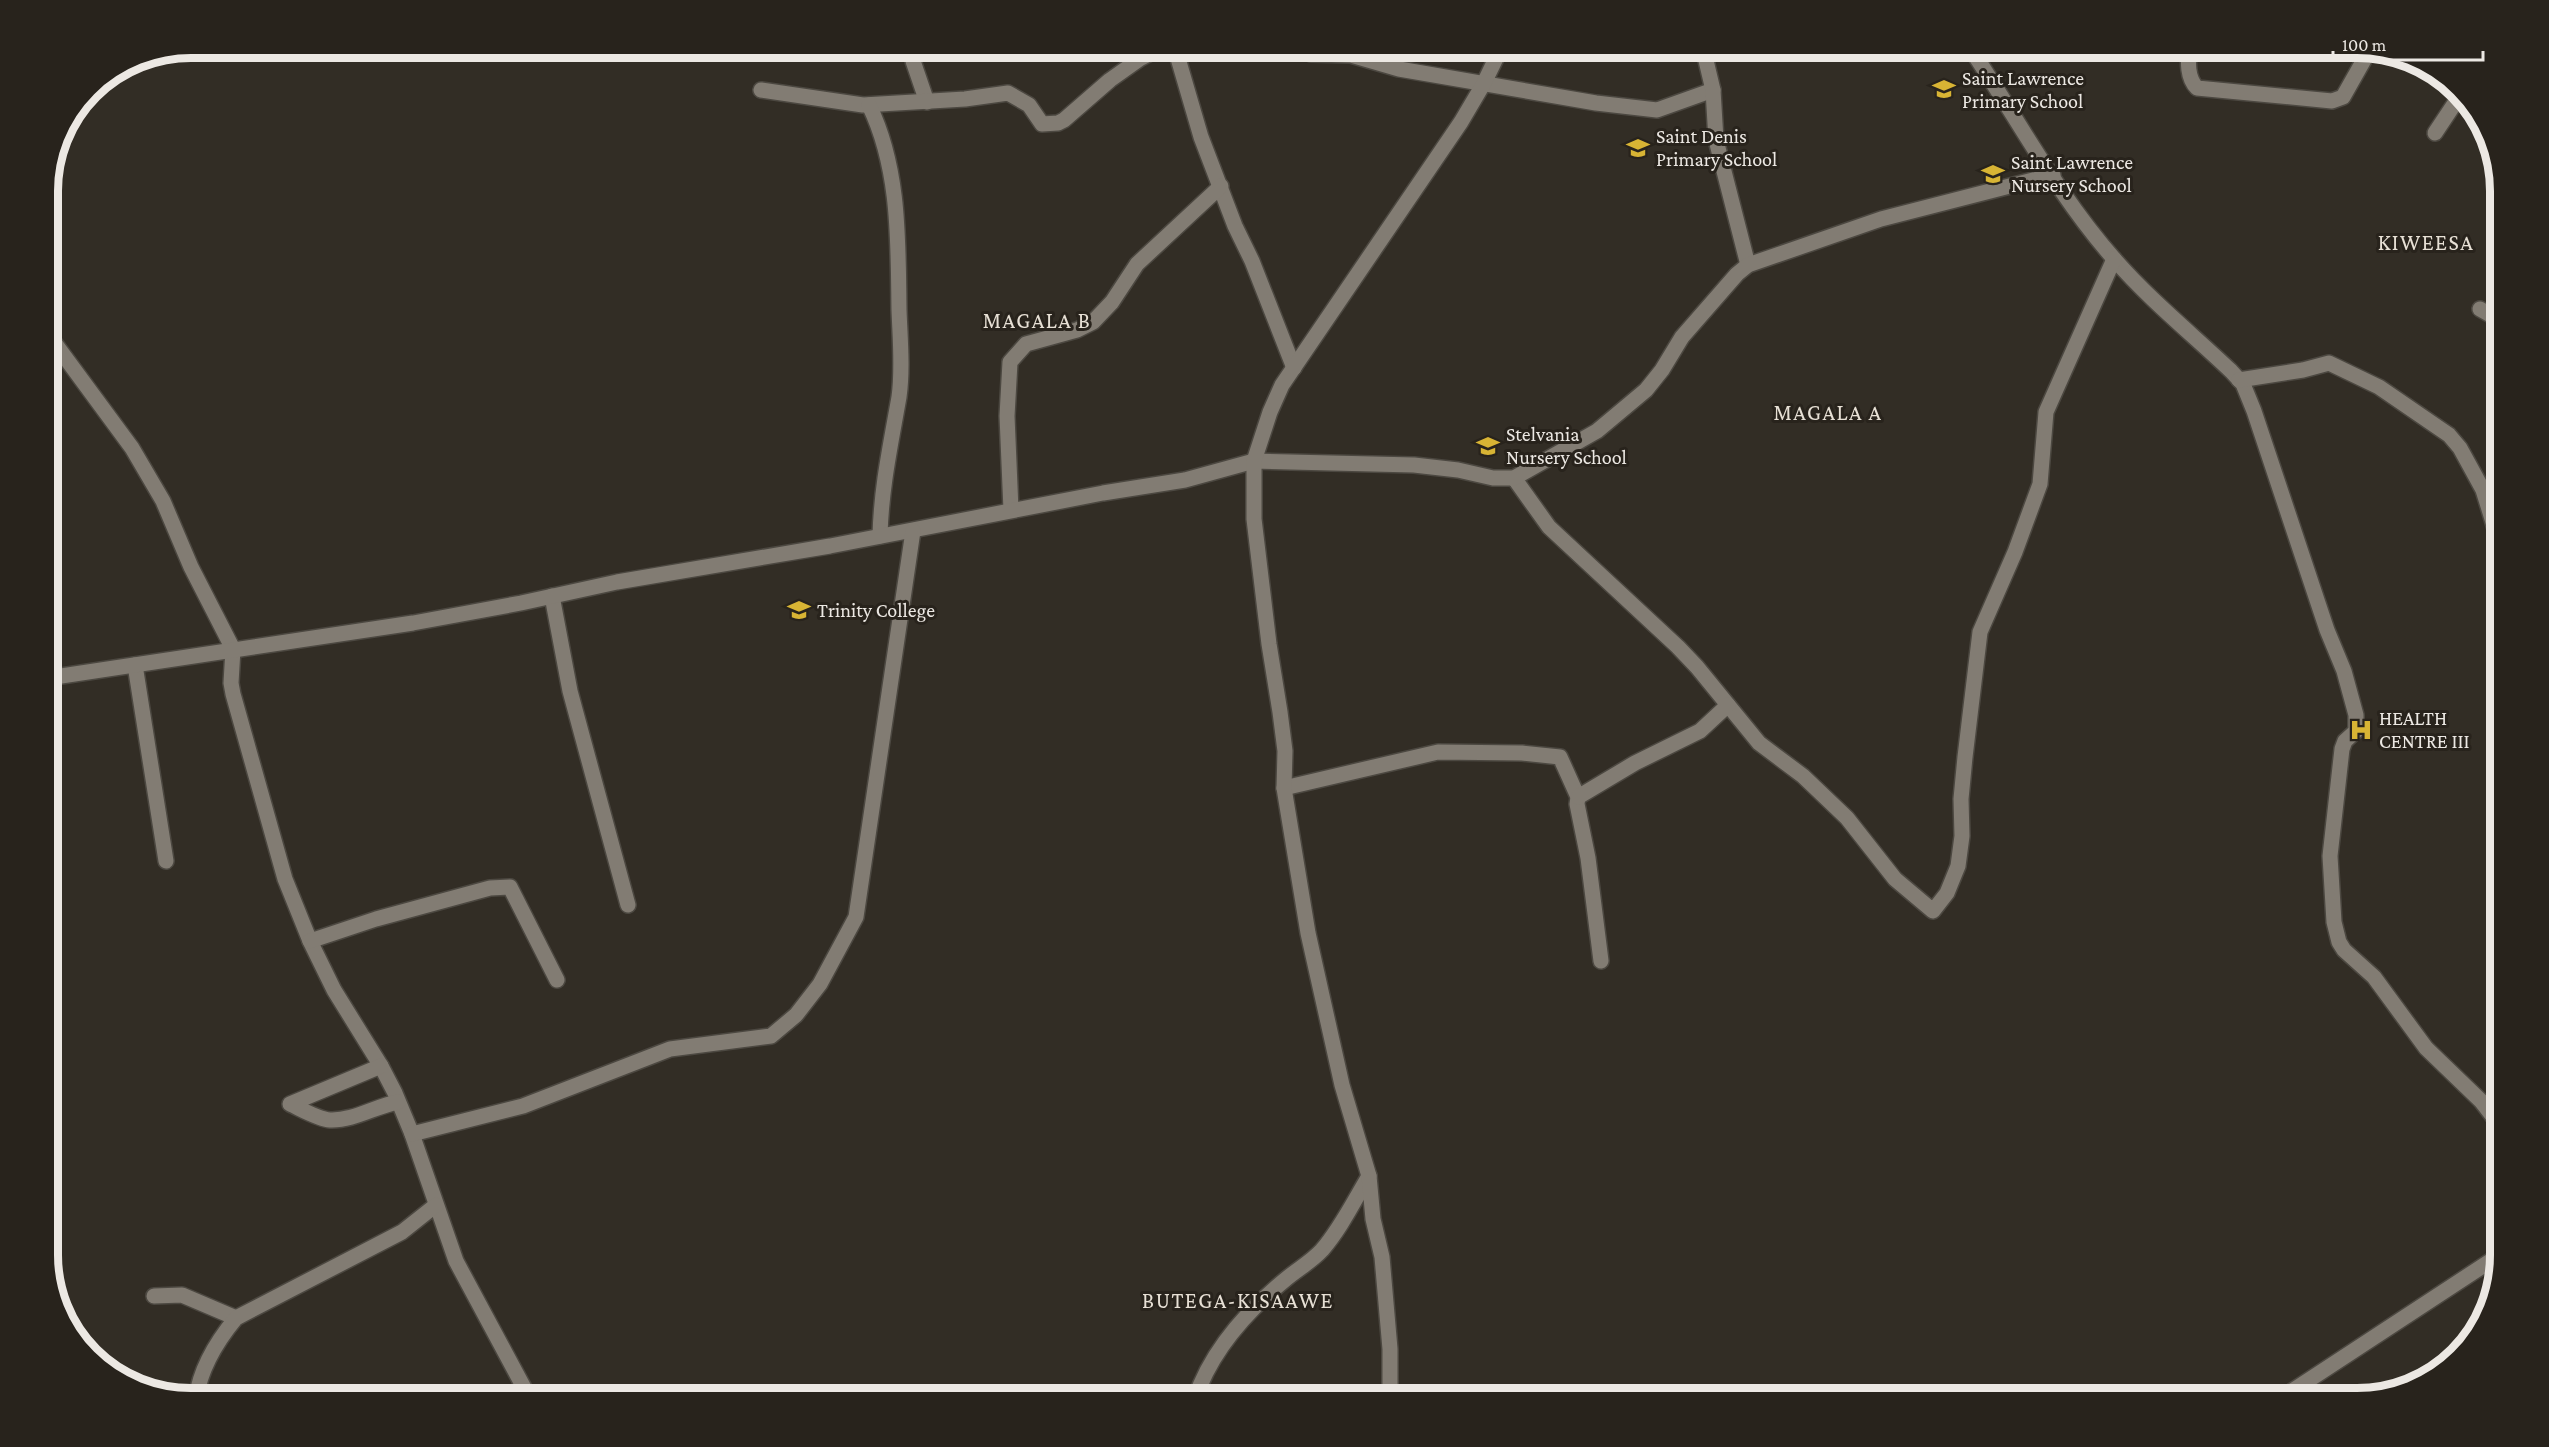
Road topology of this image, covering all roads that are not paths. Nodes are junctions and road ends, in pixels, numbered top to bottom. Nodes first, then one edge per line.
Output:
1 (1363, 58) edge
2 (1496, 58) edge
3 (1705, 58) edge
4 (1977, 58) edge
5 (2188, 58) edge
6 (913, 59) edge
7 (1140, 59) edge
8 (1178, 59) edge
9 (2365, 59) edge
10 (1484, 83) junction
11 (761, 90) dead end
12 (1713, 90) junction
13 (927, 102) junction
14 (2456, 102) edge
15 (869, 105) junction
16 (2435, 133) dead end
17 (2053, 175) junction
18 (1221, 186) junction
19 (2114, 259) junction
20 (1749, 265) junction
21 (2480, 309) dead end
22 (2490, 315) edge
23 (59, 349) edge
24 (1294, 368) junction
25 (2239, 380) junction
26 (1254, 461) junction
27 (1514, 478) junction
28 (1011, 510) junction
29 (2490, 513) edge
30 (914, 531) junction
31 (880, 536) junction
32 (552, 596) junction
33 (233, 649) junction
34 (135, 665) junction
35 (59, 676) edge
36 (1728, 705) junction
37 (1284, 788) junction
38 (1578, 797) junction
39 (166, 861) dead end
40 (628, 905) dead end
41 (310, 941) junction
42 (1601, 961) dead end
43 (557, 980) dead end
44 (381, 1066) junction
45 (398, 1102) junction
46 (2490, 1113) edge
47 (412, 1134) junction
48 (1369, 1176) junction
49 (436, 1206) junction
50 (2490, 1261) edge
51 (154, 1296) dead end
52 (236, 1318) junction
53 (198, 1388) edge
54 (524, 1388) edge
55 (1200, 1388) edge
56 (1390, 1388) edge
57 (2297, 1388) edge

1 - 10 street
2 - 10 street
3 - 12 street
4 - 17 street
5 - 9 street
6 - 13 street
7 - 13 street
8 - 18 street
10 - 12 street
10 - 24 street
11 - 15 street
12 - 20 street
13 - 15 street
14 - 16 street
15 - 31 street
17 - 19 street
17 - 20 street
18 - 24 street
18 - 28 street
19 - 25 street
19 - 36 street
20 - 27 street
21 - 22 street
23 - 33 street
24 - 26 street
25 - 29 street
25 - 46 street
26 - 27 street
26 - 28 street
26 - 37 street
27 - 36 street
28 - 30 street
30 - 31 street
30 - 47 street
31 - 32 street
32 - 33 street
32 - 40 street
33 - 34 street
33 - 41 street
34 - 35 street
34 - 39 street
36 - 38 street
37 - 38 street
37 - 48 street
38 - 42 street
41 - 43 street
41 - 44 street
44 - 45 street
44 - 45 street
45 - 47 street
47 - 49 street
48 - 55 street
48 - 56 street
49 - 52 street
49 - 54 street
50 - 57 street
51 - 52 street
52 - 53 street

